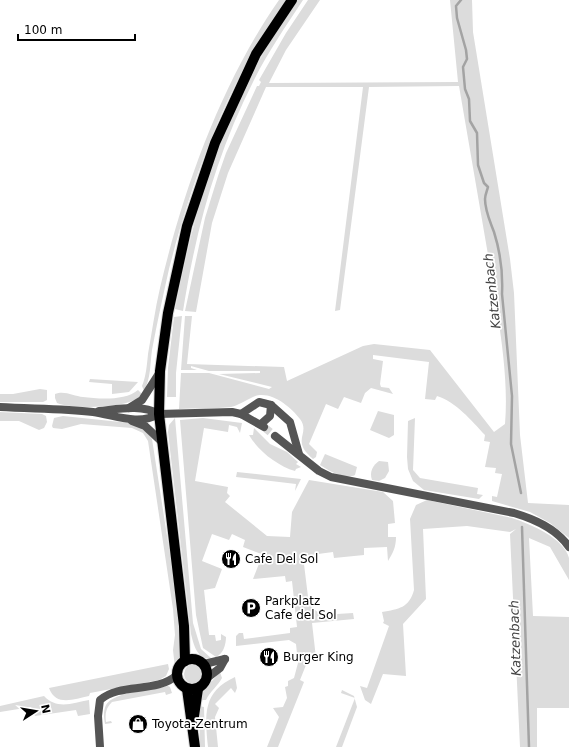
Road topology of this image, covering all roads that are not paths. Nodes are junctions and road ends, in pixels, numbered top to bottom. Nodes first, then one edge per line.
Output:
1 (292, 0) edge
2 (160, 371) junction
3 (271, 405) junction
4 (0, 407) edge
5 (129, 408) junction
6 (94, 412) junction
7 (159, 414) junction
8 (241, 414) junction
9 (128, 419) junction
10 (275, 436) tunnel mouth
11 (161, 441) junction
12 (299, 454) junction
13 (569, 547) edge
14 (189, 660) junction
15 (204, 664) junction
16 (176, 675) junction
17 (207, 678) junction
18 (187, 689) junction
19 (198, 689) junction
20 (193, 724) junction
21 (100, 747) edge
22 (195, 747) edge

1 - 2 main road
2 - 5 street
2 - 7 main road
3 - 8 street
3 - 8 street
3 - 12 street
4 - 6 street
5 - 6 street
5 - 7 street
6 - 9 street
7 - 8 street
7 - 9 street
7 - 11 main road
9 - 11 street
10 - 12 street
11 - 14 main road
12 - 13 street
14 - 15 main road
14 - 16 main road
15 - 17 main road
15 - 17 street
16 - 18 main road
16 - 21 street
17 - 19 main road
18 - 19 main road
18 - 20 main road
19 - 20 main road
20 - 22 main road

